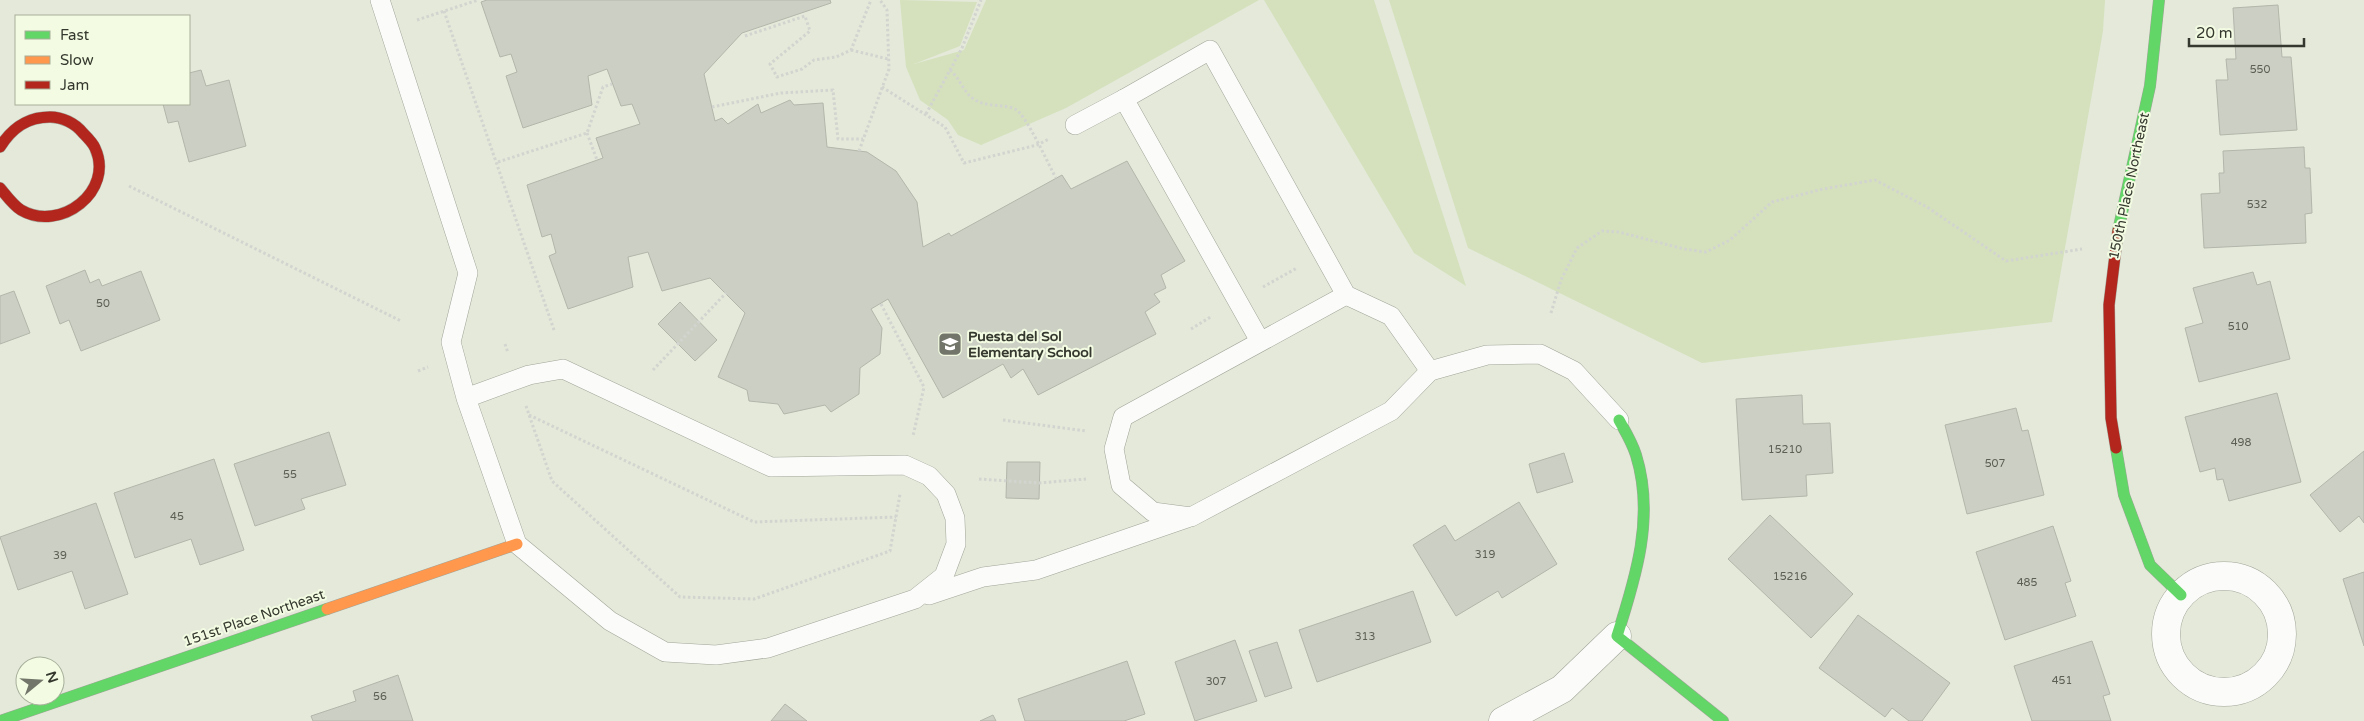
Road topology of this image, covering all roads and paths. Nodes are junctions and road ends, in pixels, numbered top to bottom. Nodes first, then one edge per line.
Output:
1 (380, 0) edge
2 (478, 0) edge
3 (872, 0) edge
4 (880, 0) edge
5 (981, 0) edge
6 (2159, 0) edge
7 (444, 11) junction
8 (416, 20) dead end
9 (745, 36) dead end
10 (852, 50) junction
11 (888, 59) junction
12 (950, 70) junction
13 (612, 84) dead end
14 (882, 87) junction
15 (1124, 99) junction
16 (712, 107) dead end
17 (926, 114) junction
18 (1075, 125) joint
19 (587, 133) junction
20 (863, 139) junction
21 (1037, 145) junction
22 (0, 148) edge
23 (859, 151) dead end
24 (597, 160) dead end
25 (498, 162) junction
26 (1056, 178) dead end
27 (122, 183) dead end
28 (0, 188) edge
29 (2086, 249) dead end
30 (1323, 253) junction
31 (726, 293) dead end
32 (1346, 295) junction
33 (1238, 302) junction
34 (881, 304) dead end
35 (1551, 313) dead end
36 (401, 321) dead end
37 (1190, 329) dead end
38 (554, 330) dead end
39 (1260, 341) junction
40 (653, 370) dead end
41 (1430, 371) junction
42 (466, 398) junction
43 (526, 405) dead end
44 (529, 414) junction
45 (1003, 420) dead end
46 (1619, 420) joint
47 (1086, 431) dead end
48 (912, 437) dead end
49 (979, 479) dead end
50 (1086, 480) dead end
51 (901, 488) dead end
52 (896, 517) junction
53 (1190, 517) junction
54 (517, 544) junction
55 (2181, 595) junction
56 (916, 599) junction
57 (1617, 636) junction
58 (0, 721) edge
59 (1503, 721) edge
60 (1722, 721) edge

1 - 42 lane
2 - 7 path
3 - 10 path
4 - 11 path
5 - 12 path
6 - 55 street, 150th Place Northeast
7 - 8 path
7 - 25 path
9 - 10 path
10 - 11 path
11 - 14 path
12 - 17 path
12 - 21 path
13 - 19 path
14 - 17 path
14 - 20 path
15 - 18 lane
15 - 30 lane
15 - 33 lane
16 - 20 path
17 - 21 path
18 - 21 path
19 - 24 path
19 - 25 path
20 - 23 path
21 - 26 path
22 - 28 street
25 - 38 path
27 - 36 path
29 - 35 path
30 - 32 lane
30 - 33 path
31 - 40 path
32 - 39 lane
32 - 41 lane
33 - 37 path
33 - 39 lane
34 - 48 path
39 - 53 lane
41 - 46 lane
41 - 53 lane
42 - 54 lane
42 - 56 lane
43 - 44 path
44 - 52 path
44 - 52 path
45 - 47 path
46 - 57 street
49 - 50 path
51 - 52 path
53 - 56 lane
54 - 56 lane
54 - 58 street, 151st Place Northeast
55 - 55 street
57 - 59 street
57 - 60 street

